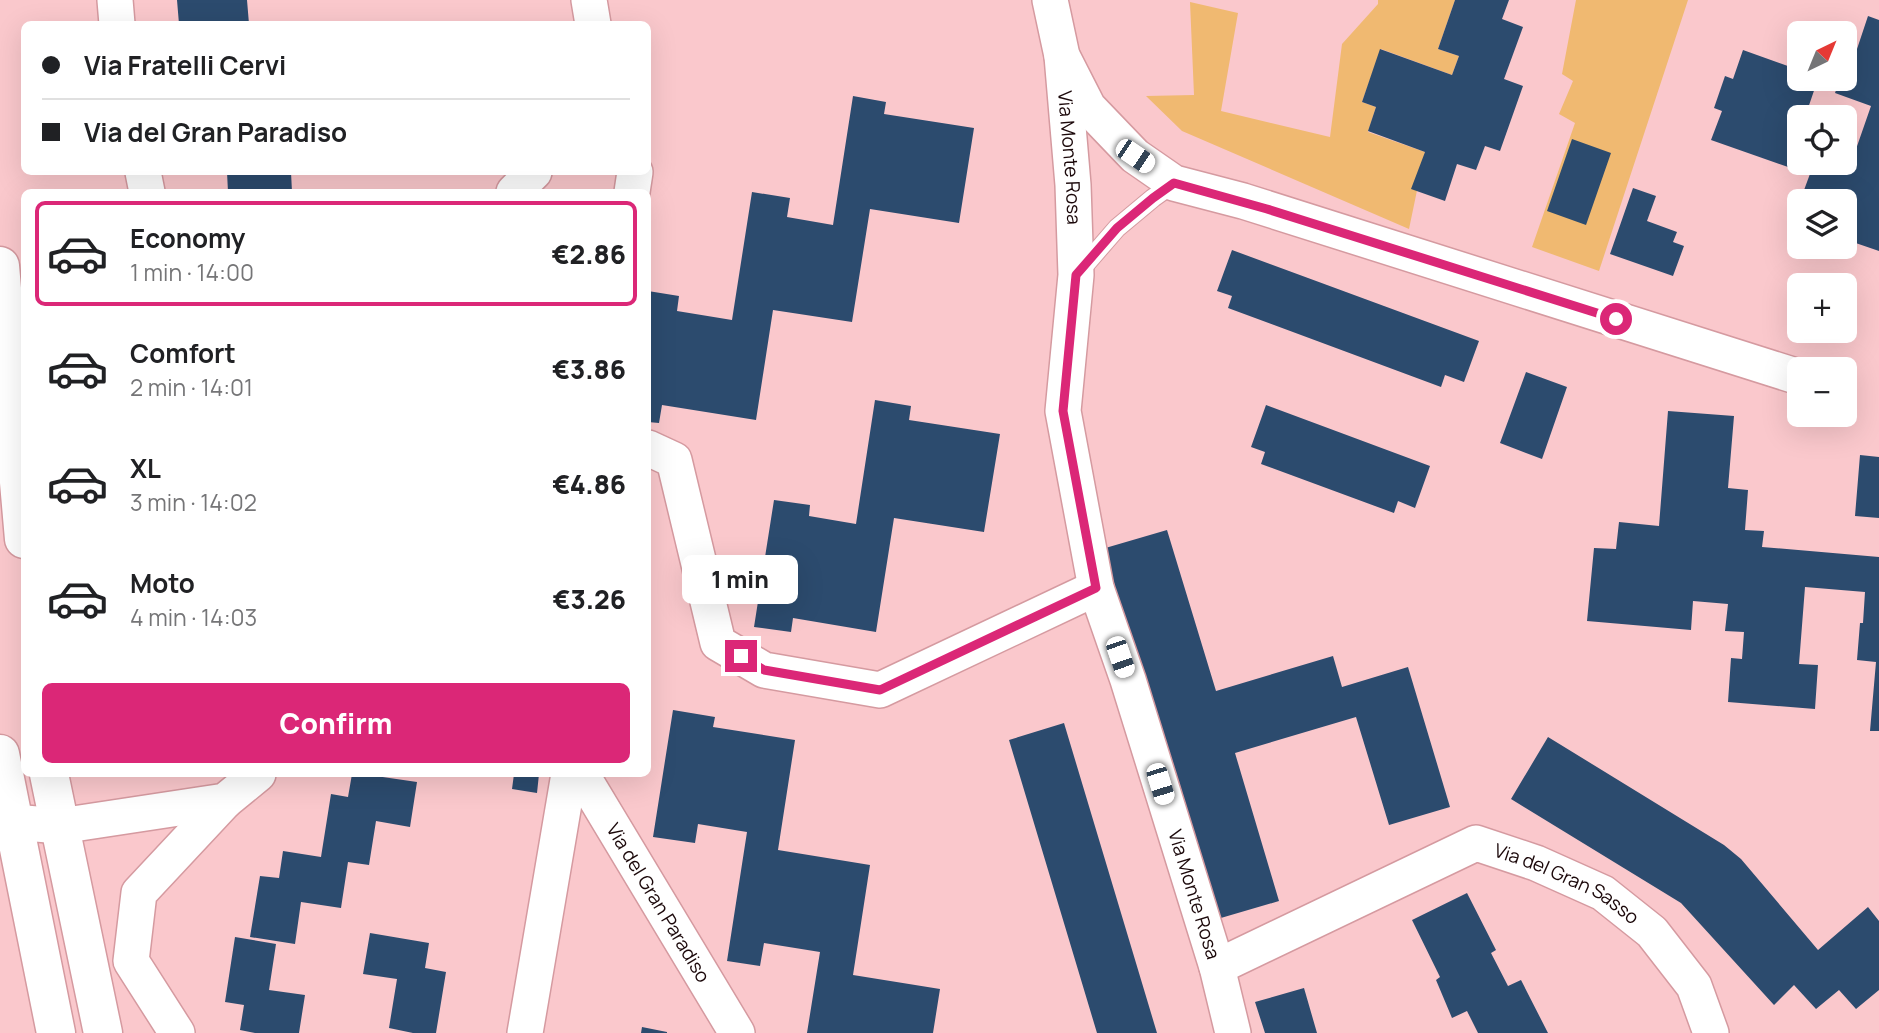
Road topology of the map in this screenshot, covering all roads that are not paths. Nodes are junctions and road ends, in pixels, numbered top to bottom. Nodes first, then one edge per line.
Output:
1 (115, 0) edge
2 (589, 0) edge
3 (1050, 0) edge
4 (117, 21) edge
5 (592, 21) edge
6 (1062, 56) junction
7 (531, 175) edge
8 (1174, 183) junction
9 (517, 189) edge
10 (0, 266) edge
11 (1076, 275) junction
12 (1787, 373) edge
13 (651, 449) edge
14 (21, 506) edge
15 (1096, 588) junction
16 (0, 754) edge
17 (51, 777) edge
18 (254, 777) edge
19 (568, 777) edge
20 (581, 777) edge
21 (225, 801) junction
22 (13, 822) junction
23 (61, 826) junction
24 (1217, 967) junction
25 (56, 1033) edge
26 (103, 1033) edge
27 (177, 1033) edge
28 (525, 1033) edge
29 (737, 1033) edge
30 (1233, 1033) edge
31 (1711, 1033) edge

1 - 4 street
2 - 5 street
3 - 6 street
6 - 8 street
6 - 11 street, Via Monte Rosa
7 - 9 street
8 - 11 lane
8 - 12 street
10 - 14 street
11 - 15 street, Via Monte Rosa
13 - 15 street
15 - 24 street, Via Monte Rosa
16 - 22 street
17 - 23 street
18 - 21 street
19 - 28 street
20 - 29 street, Via del Gran Paradiso
21 - 23 street
21 - 27 street
22 - 23 street
22 - 25 street
23 - 26 street
24 - 30 street, Via Monte Rosa
24 - 31 street, Via del Gran Sasso

